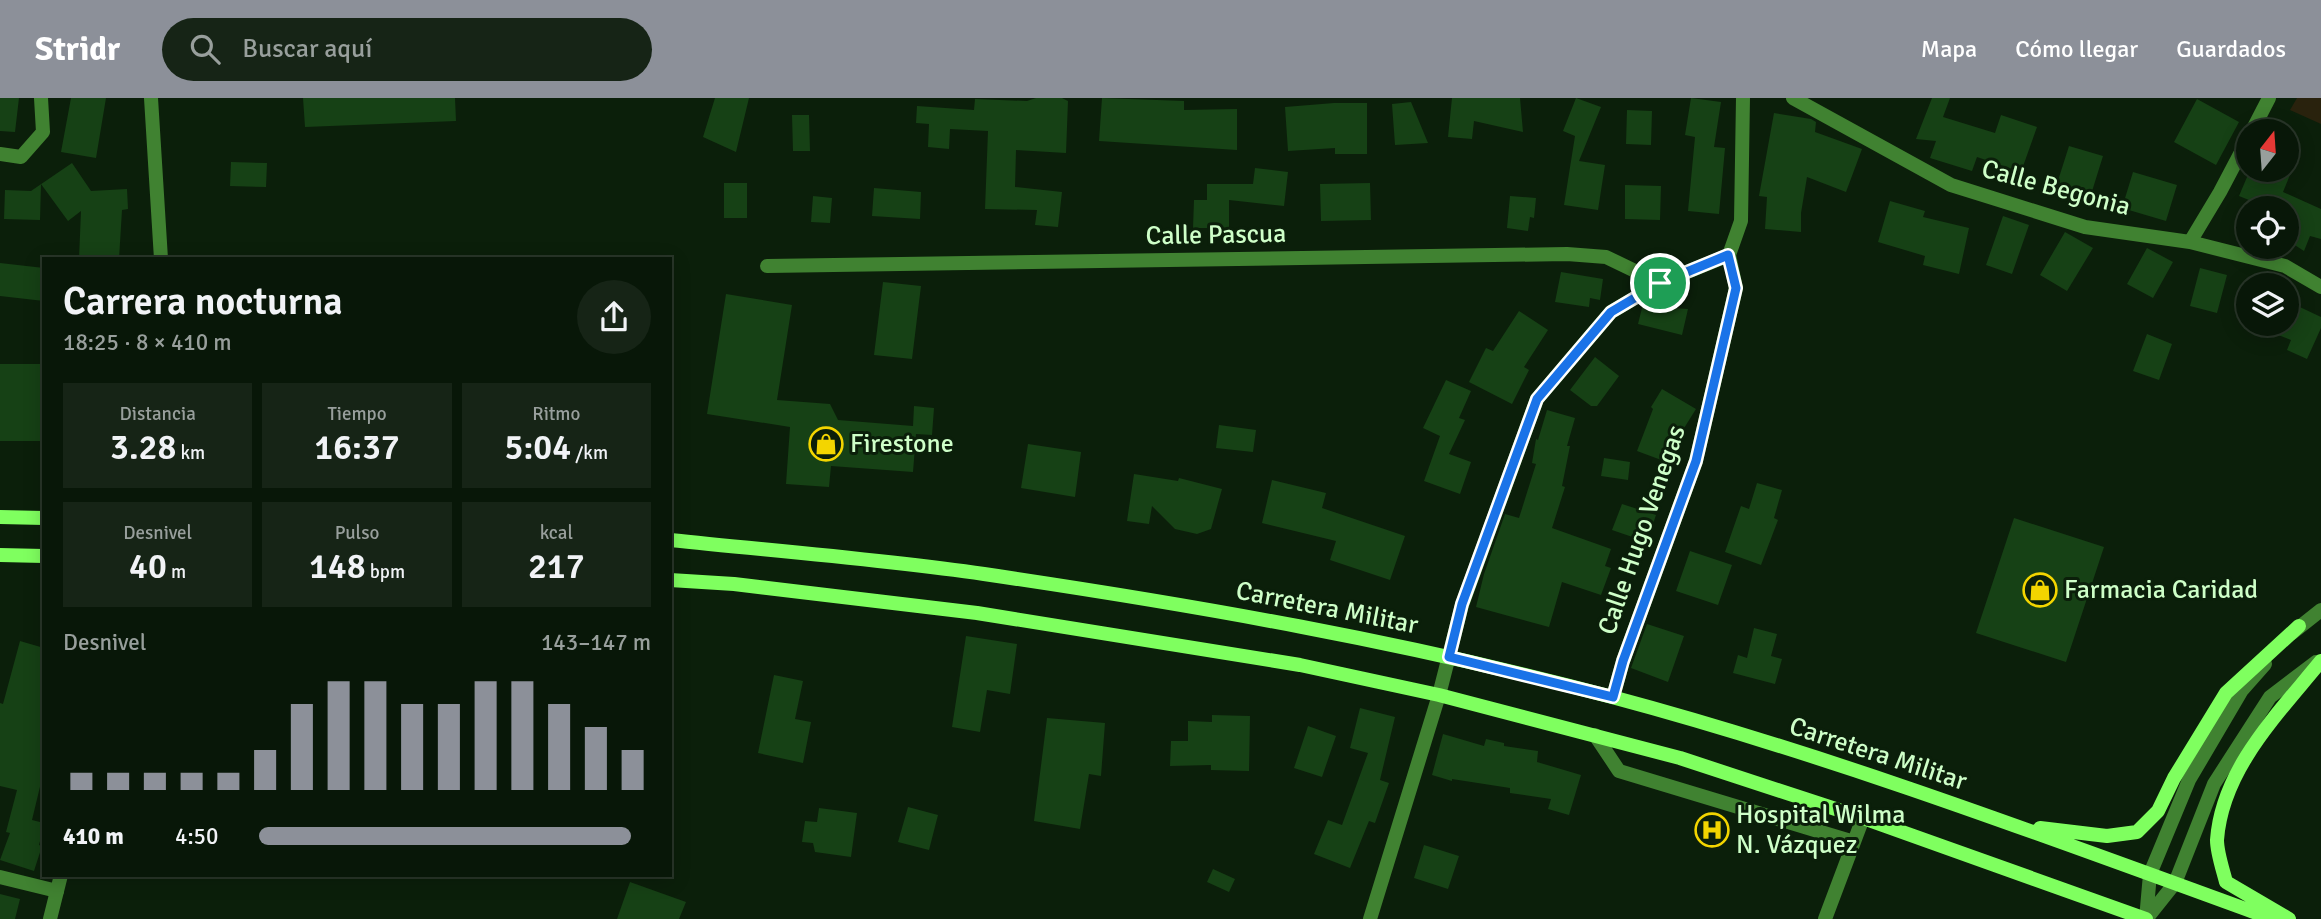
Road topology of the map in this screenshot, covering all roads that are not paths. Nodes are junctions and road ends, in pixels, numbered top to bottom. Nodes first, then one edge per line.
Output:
1 (41, 98) edge
2 (151, 98) edge
3 (1744, 98) edge
4 (1793, 98) edge
5 (2269, 98) edge
6 (2258, 119) edge
7 (0, 154) edge
8 (2236, 162) edge
9 (2190, 242) junction
10 (1728, 255) junction
11 (161, 257) edge
12 (767, 266) dead end
13 (1660, 283) junction
14 (2321, 287) edge
15 (0, 517) edge
16 (42, 518) edge
17 (672, 540) edge
18 (0, 555) edge
19 (42, 556) edge
20 (672, 580) edge
21 (2321, 610) edge
22 (2299, 626) junction
23 (1449, 657) junction
24 (2321, 660) edge
25 (1439, 695) junction
26 (1613, 697) junction
27 (1595, 735) junction
28 (1863, 818) junction
29 (2015, 825) junction
30 (1854, 842) junction
31 (2150, 874) junction
32 (0, 877) edge
33 (60, 877) edge
34 (2175, 883) junction
35 (57, 891) junction
36 (50, 919) edge
37 (1370, 919) edge
38 (1825, 919) edge
39 (2146, 919) edge
40 (2273, 919) edge
41 (2289, 919) edge

1 - 7 street
2 - 11 street
3 - 10 street
4 - 9 street, Calle Begonia
5 - 6 street
8 - 9 street
9 - 14 street, Calle Begonia
10 - 13 street
10 - 26 street, Calle Hugo Venegas
12 - 13 street, Calle Pascua
13 - 23 street
15 - 16 main road
17 - 23 main road, Carretera Militar
18 - 19 main road
20 - 25 main road
21 - 22 street
22 - 29 main road
22 - 31 street
23 - 25 street
23 - 26 main road, Carretera Militar
24 - 34 street
24 - 41 main road
25 - 27 main road
25 - 37 street
26 - 29 main road, Carretera Militar
27 - 28 main road
27 - 30 street
28 - 30 street
28 - 39 main road
29 - 31 main road, Carretera Militar
30 - 38 street
31 - 34 main road, Carretera Militar
31 - 39 street
32 - 35 street
33 - 35 street
34 - 39 street
34 - 40 main road, Carretera Militar
35 - 36 street

